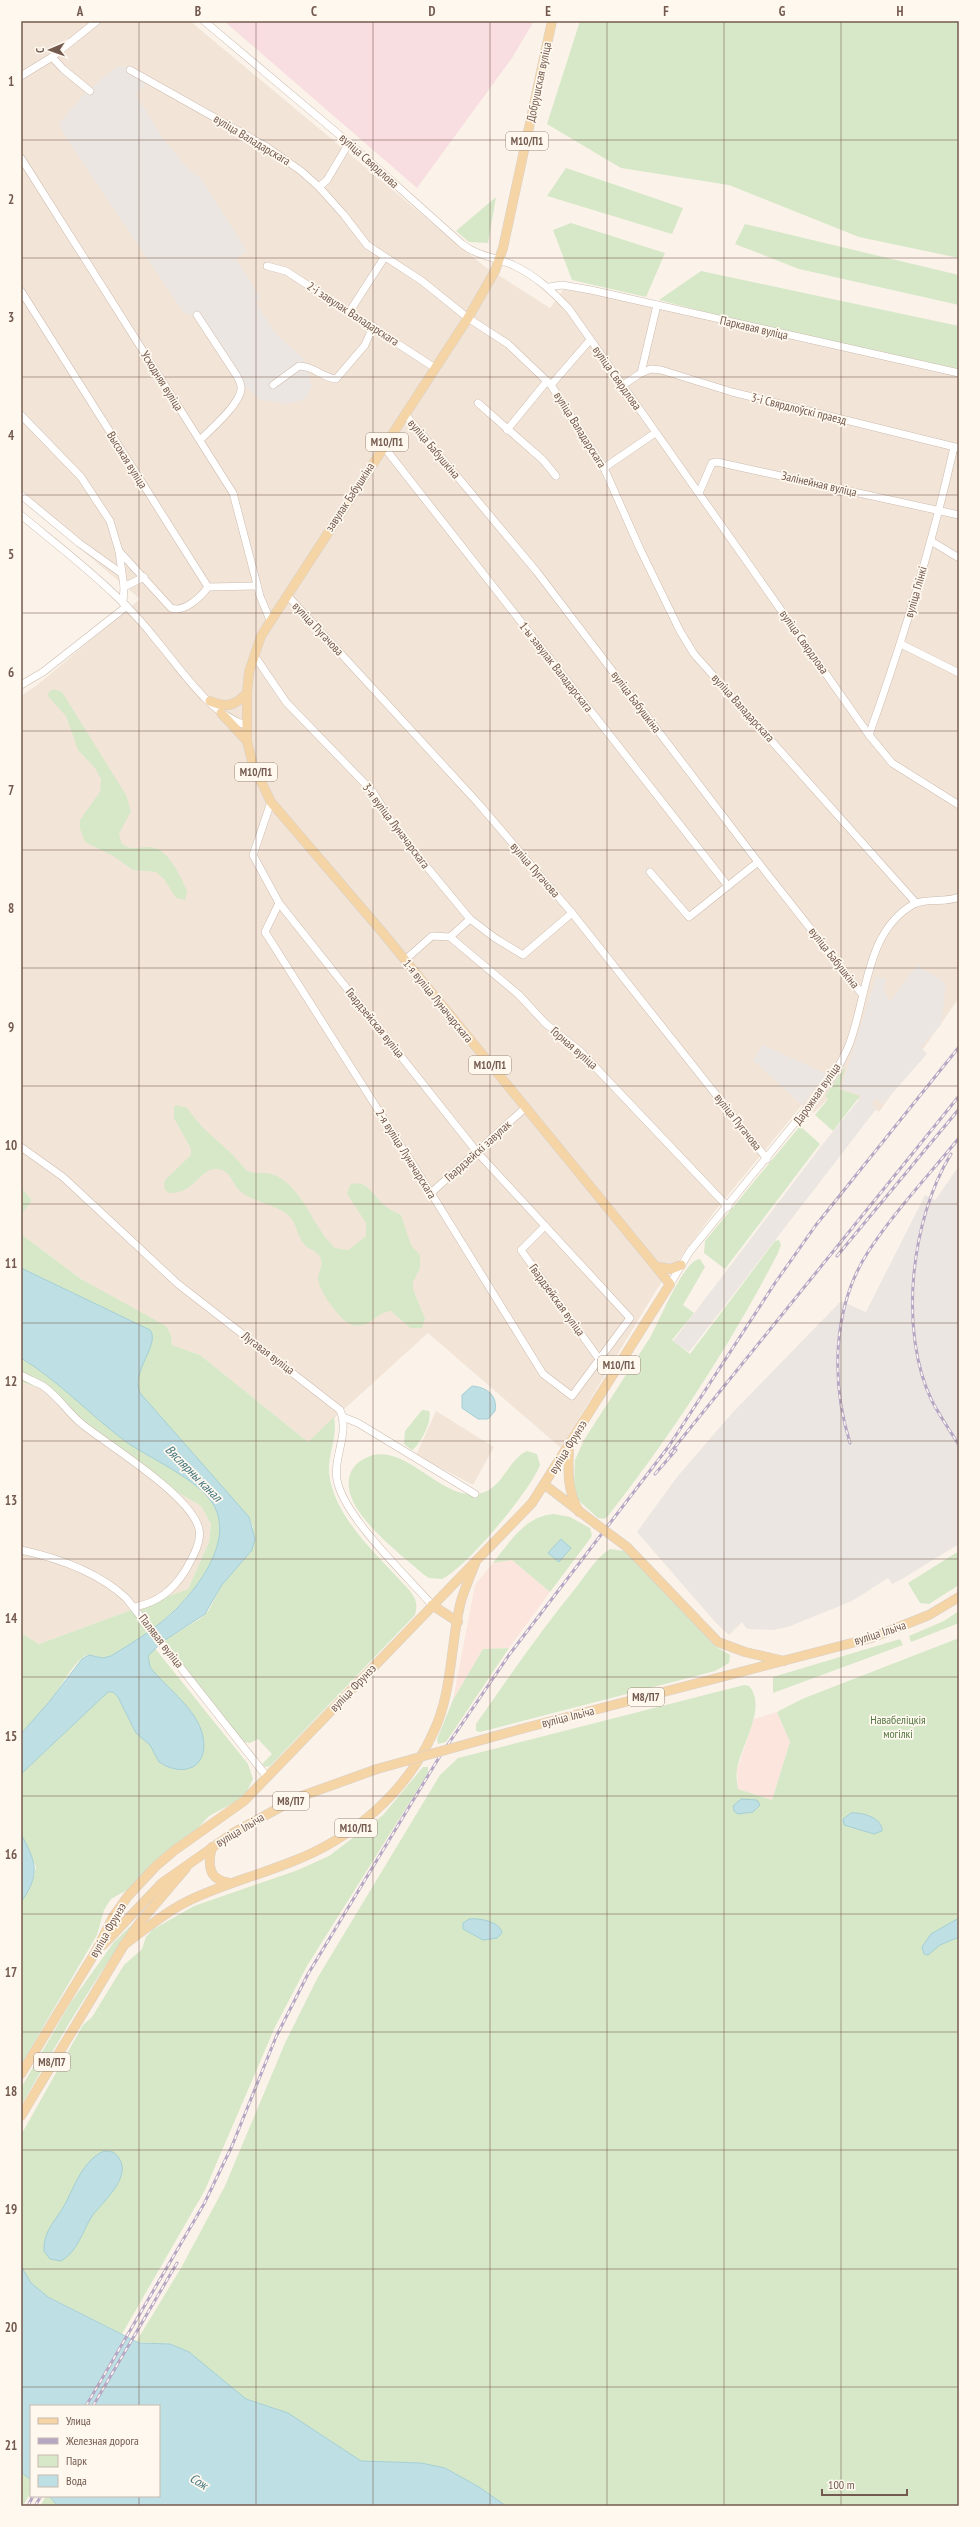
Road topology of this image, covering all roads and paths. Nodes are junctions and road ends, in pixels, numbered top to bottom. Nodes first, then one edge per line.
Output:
1 (97, 21) edge
2 (204, 21) edge
3 (552, 21) edge
4 (52, 57) junction
5 (130, 70) dead end
6 (21, 76) edge
7 (90, 91) dead end
8 (349, 143) junction
9 (21, 158) edge
10 (319, 187) junction
11 (384, 258) junction
12 (498, 260) junction
13 (267, 266) dead end
14 (549, 287) junction
15 (21, 291) edge
16 (657, 305) junction
17 (350, 311) junction
18 (197, 315) dead end
19 (468, 318) junction
20 (373, 326) junction
21 (590, 340) junction
22 (435, 368) junction
23 (641, 373) junction
24 (959, 373) edge
25 (549, 383) junction
26 (273, 385) dead end
27 (623, 385) junction
28 (478, 403) dead end
29 (405, 414) junction
30 (21, 415) edge
31 (507, 430) junction
32 (655, 433) junction
33 (200, 440) junction
34 (384, 447) junction
35 (957, 447) edge
36 (604, 468) junction
37 (556, 476) dead end
38 (699, 493) junction
39 (21, 495) edge
40 (939, 511) junction
41 (21, 515) edge
42 (959, 515) edge
43 (931, 541) junction
44 (119, 551) junction
45 (959, 558) edge
46 (121, 573) junction
47 (144, 577) junction
48 (257, 586) junction
49 (124, 587) junction
50 (208, 587) junction
51 (286, 595) junction
52 (125, 604) junction
53 (270, 620) junction
54 (901, 644) junction
55 (254, 655) junction
56 (959, 673) edge
57 (21, 685) edge
58 (246, 693) junction
59 (210, 701) junction
60 (221, 713) junction
61 (246, 725) junction
62 (869, 735) junction
63 (247, 741) junction
64 (271, 802) junction
65 (959, 805) edge
66 (758, 862) junction
67 (650, 872) dead end
68 (728, 886) junction
69 (959, 897) edge
70 (279, 903) junction
71 (916, 903) junction
72 (572, 913) junction
73 (470, 919) junction
74 (450, 937) junction
75 (404, 960) junction
76 (862, 994) junction
77 (525, 1108) junction
78 (21, 1147) edge
79 (477, 1152) junction
80 (768, 1159) junction
81 (431, 1193) junction
82 (728, 1207) junction
83 (545, 1226) junction
84 (681, 1265) junction
85 (658, 1267) junction
86 (670, 1284) junction
87 (599, 1359) junction
88 (21, 1375) edge
89 (343, 1417) junction
90 (569, 1446) junction
91 (545, 1485) junction
92 (475, 1494) dead end
93 (579, 1512) junction
94 (21, 1550) edge
95 (478, 1559) junction
96 (959, 1597) edge
97 (432, 1605) junction
98 (135, 1607) junction
99 (458, 1622) junction
100 (786, 1661) junction
101 (267, 1777) junction
102 (212, 1847) junction
103 (188, 1865) junction
104 (230, 1883) junction
105 (124, 1945) junction
106 (96, 1952) junction
107 (21, 2074) edge
108 (21, 2116) edge

1 - 4 street
2 - 8 street, вуліца Свярдлова
3 - 12 main road, Добрушская вуліца / М10/П1
4 - 6 street
4 - 7 street
5 - 10 street, вуліца Валадарскага
8 - 10 street
8 - 12 street, вуліца Свярдлова
9 - 33 street, Усходняя вуліца
10 - 11 street, вуліца Валадарскага
11 - 17 street
11 - 19 street, вуліца Валадарскага
12 - 14 street, вуліца Свярдлова
12 - 19 main road, завулак Бабушкіна / М10/П1
13 - 17 street, 2-і завулак Валадарскага
14 - 16 street, Паркавая вуліца
14 - 21 street, вуліца Свярдлова
15 - 50 street, Высокая вуліца
16 - 23 street
16 - 24 street, Паркавая вуліца
17 - 20 street, 2-і завулак Валадарскага
18 - 33 street
19 - 22 main road, завулак Бабушкіна / М10/П1
19 - 25 street, вуліца Валадарскага
20 - 22 street, 2-і завулак Валадарскага
20 - 26 street
21 - 25 street
21 - 27 street, вуліца Свярдлова
22 - 29 main road, завулак Бабушкіна / М10/П1
23 - 27 street
23 - 35 street, 3-і Свярдлоўскі праезд
25 - 31 street
25 - 36 street, вуліца Валадарскага
27 - 32 street, вуліца Свярдлова
28 - 31 street
29 - 34 main road, завулак Бабушкіна / М10/П1
29 - 66 street, вуліца Бабушкіна
30 - 44 street
31 - 37 street
32 - 36 street
32 - 38 street, вуліца Свярдлова
33 - 48 street, Усходняя вуліца
34 - 51 main road, завулак Бабушкіна / М10/П1
34 - 68 street, 1-ы завулак Валадарскага
35 - 40 street, вуліца Глінкі
36 - 71 street, вуліца Валадарскага
38 - 40 street, Залінейная вуліца
38 - 62 street, вуліца Свярдлова
39 - 46 street
40 - 42 street, Залінейная вуліца
40 - 43 street, вуліца Глінкі
41 - 52 street
43 - 45 street
43 - 54 street, вуліца Глінкі
44 - 46 street
44 - 47 street
46 - 49 street
47 - 49 street
47 - 50 street
48 - 50 street
48 - 53 street, Усходняя вуліца
49 - 52 street
51 - 53 main road, завулак Бабушкіна / М10/П1
51 - 72 street, вуліца Пугачова
52 - 57 street
52 - 59 street
53 - 55 main road, завулак Бабушкіна / М10/П1
54 - 56 street
54 - 62 street, вуліца Глінкі
55 - 58 main road, завулак Бабушкіна / М10/П1
55 - 73 street, 3-я вуліца Луначарскага
58 - 59 main road
58 - 61 main road, завулак Бабушкіна / М10/П1
59 - 60 street
60 - 61 street
60 - 63 main road
61 - 63 main road, 1-я вуліца Луначарскага / М10/П1
62 - 65 street, вуліца Свярдлова
63 - 64 main road, 1-я вуліца Луначарскага / М10/П1
64 - 70 street, Гвардзейская вуліца
64 - 75 main road, 1-я вуліца Луначарскага / М10/П1
66 - 68 street
66 - 76 street, вуліца Бабушкіна
67 - 68 street
69 - 71 street
70 - 79 street, Гвардзейская вуліца
70 - 81 street, 2-я вуліца Луначарскага
71 - 76 street, Дарожная вуліца
72 - 73 street, 3-я вуліца Луначарскага
72 - 80 street, вуліца Пугачова
73 - 74 street
74 - 75 street
74 - 82 street, Горная вуліца
75 - 77 main road, 1-я вуліца Луначарскага / М10/П1
76 - 80 street, Дарожная вуліца
77 - 79 street, Гвардзейскі завулак
77 - 85 main road, 1-я вуліца Луначарскага / М10/П1
78 - 89 street, Лугавая вуліца
79 - 81 street, Гвардзейскі завулак
79 - 83 street, Гвардзейская вуліца
80 - 82 street, Дарожная вуліца
81 - 87 street, 2-я вуліца Луначарскага
82 - 84 street, Дарожная вуліца
83 - 87 street, Гвардзейская вуліца
83 - 87 street, Гвардзейская вуліца
84 - 85 main road
84 - 86 street, Дарожная вуліца
85 - 86 main road, 1-я вуліца Луначарскага / М10/П1
86 - 90 main road, вуліца Фрунзэ / М10/П1
88 - 98 street
89 - 92 street
89 - 97 street
90 - 91 main road, вуліца Фрунзэ / М10/П1
90 - 93 main road
91 - 93 main road
91 - 95 main road, вуліца Фрунзэ / М10/П1
93 - 100 main road, bridge
94 - 98 street, Палявая вуліца
95 - 97 main road, вуліца Фрунзэ / М10/П1
95 - 99 main road, М10/П1
96 - 100 main road, вуліца Ільіча / М8/П7
97 - 99 main road
97 - 101 main road, вуліца Фрунзэ / М10/П1
98 - 101 street, Палявая вуліца
99 - 104 main road, М10/П1
100 - 102 main road, вуліца Ільіча / М8/П7, bridge
101 - 106 main road, вуліца Фрунзэ / М10/П1
102 - 103 main road, вуліца Ільіча / М8/П7
102 - 104 main road
103 - 105 main road, вуліца Ільіча / М8/П7
103 - 106 main road, вуліца Ільіча / М8/П7
104 - 105 main road, М10/П1
105 - 108 main road, вуліца Фрунзэ / М8/П7
106 - 107 main road, вуліца Фрунзэ / М8/П7

